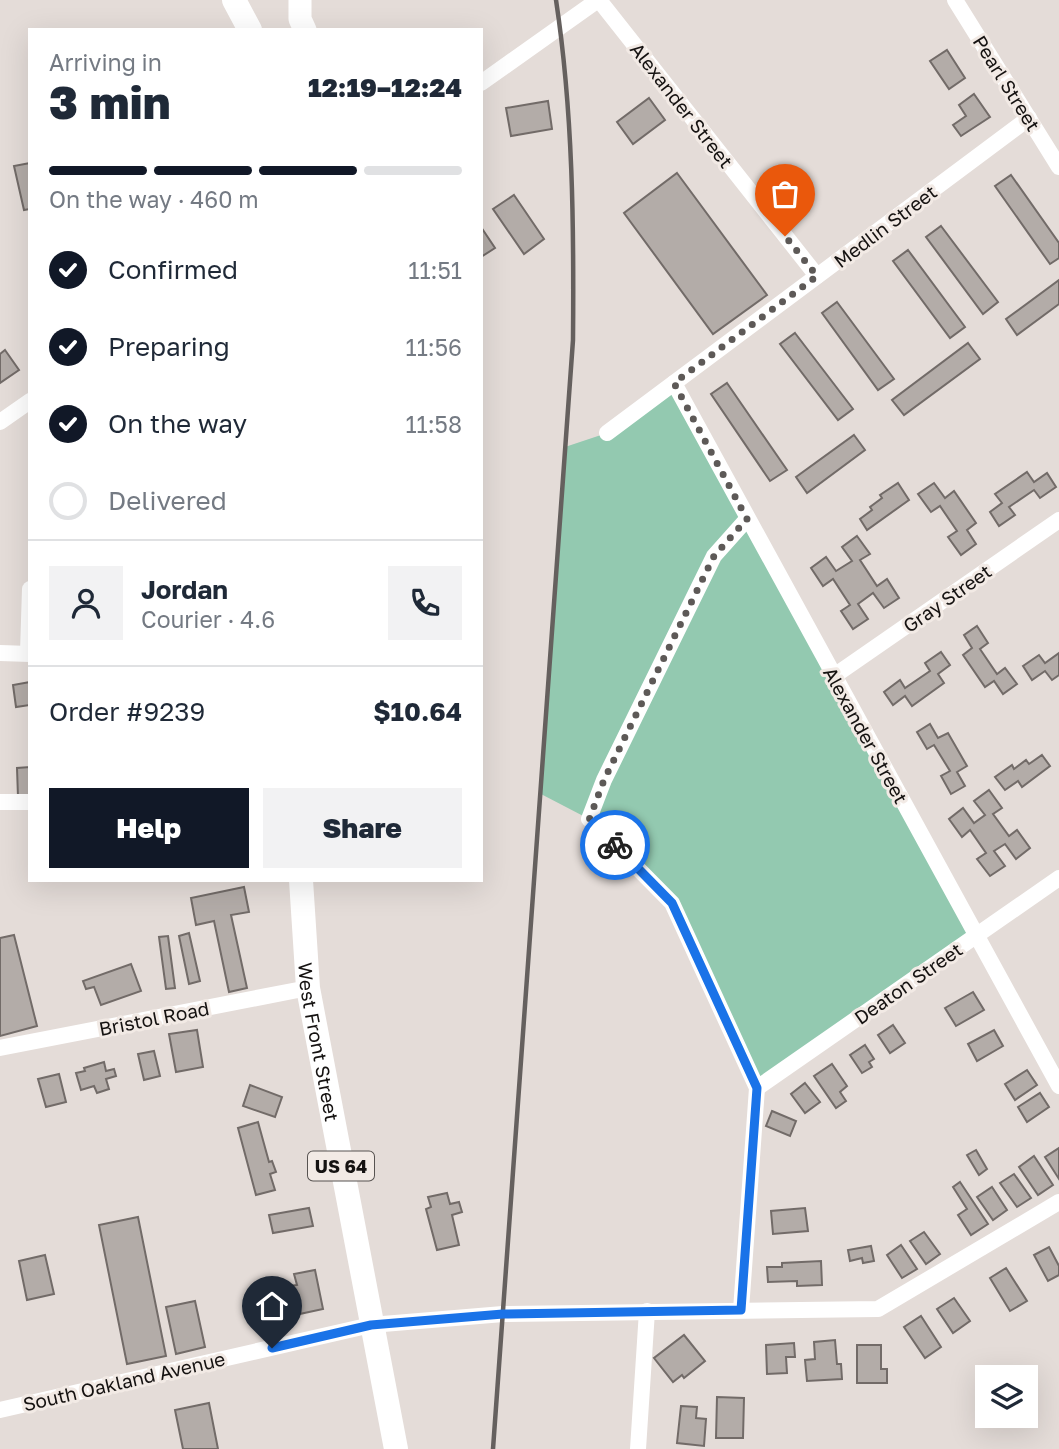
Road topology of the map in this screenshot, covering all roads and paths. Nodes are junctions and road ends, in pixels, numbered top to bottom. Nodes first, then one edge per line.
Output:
1 (234, 0) edge
2 (598, 0) edge
3 (955, 0) edge
4 (249, 28) edge
5 (483, 82) edge
6 (1029, 118) junction
7 (1059, 167) edge
8 (817, 276) junction
9 (674, 383) junction
10 (28, 402) edge
11 (0, 422) edge
12 (607, 433) dead end
13 (747, 519) junction
14 (1059, 520) edge
15 (0, 653) edge
16 (28, 653) edge
17 (834, 676) junction
18 (0, 802) edge
19 (28, 802) edge
20 (1059, 878) edge
21 (301, 882) edge
22 (977, 936) junction
23 (308, 988) junction
24 (0, 1048) edge
25 (1059, 1086) edge
26 (757, 1088) junction
27 (1059, 1202) edge
28 (741, 1310) junction
29 (648, 1311) junction
30 (371, 1325) junction
31 (0, 1410) edge
32 (396, 1449) edge
33 (638, 1449) edge

1 - 4 main road
2 - 5 street
2 - 8 street, Alexander Street
3 - 6 street, Pearl Street
6 - 7 street, Pearl Street
6 - 8 street, Medlin Street
8 - 9 street, Medlin Street
9 - 12 street, Medlin Street
9 - 13 street, Alexander Street
10 - 11 street
13 - 17 street, Alexander Street
13 - 26 street
14 - 17 street, Gray Street
15 - 16 street
17 - 22 street, Alexander Street
18 - 19 street
20 - 22 street, Deaton Street
21 - 23 main road, West Front Street / US 64
22 - 25 street, Alexander Street
22 - 26 street, Deaton Street
23 - 24 street, Bristol Road
23 - 30 main road, West Front Street / US 64
26 - 28 street
27 - 28 street, South Oakland Avenue
28 - 29 street, South Oakland Avenue
29 - 30 street, South Oakland Avenue
29 - 33 street
30 - 31 street, South Oakland Avenue
30 - 32 main road, West Front Street / US 64

